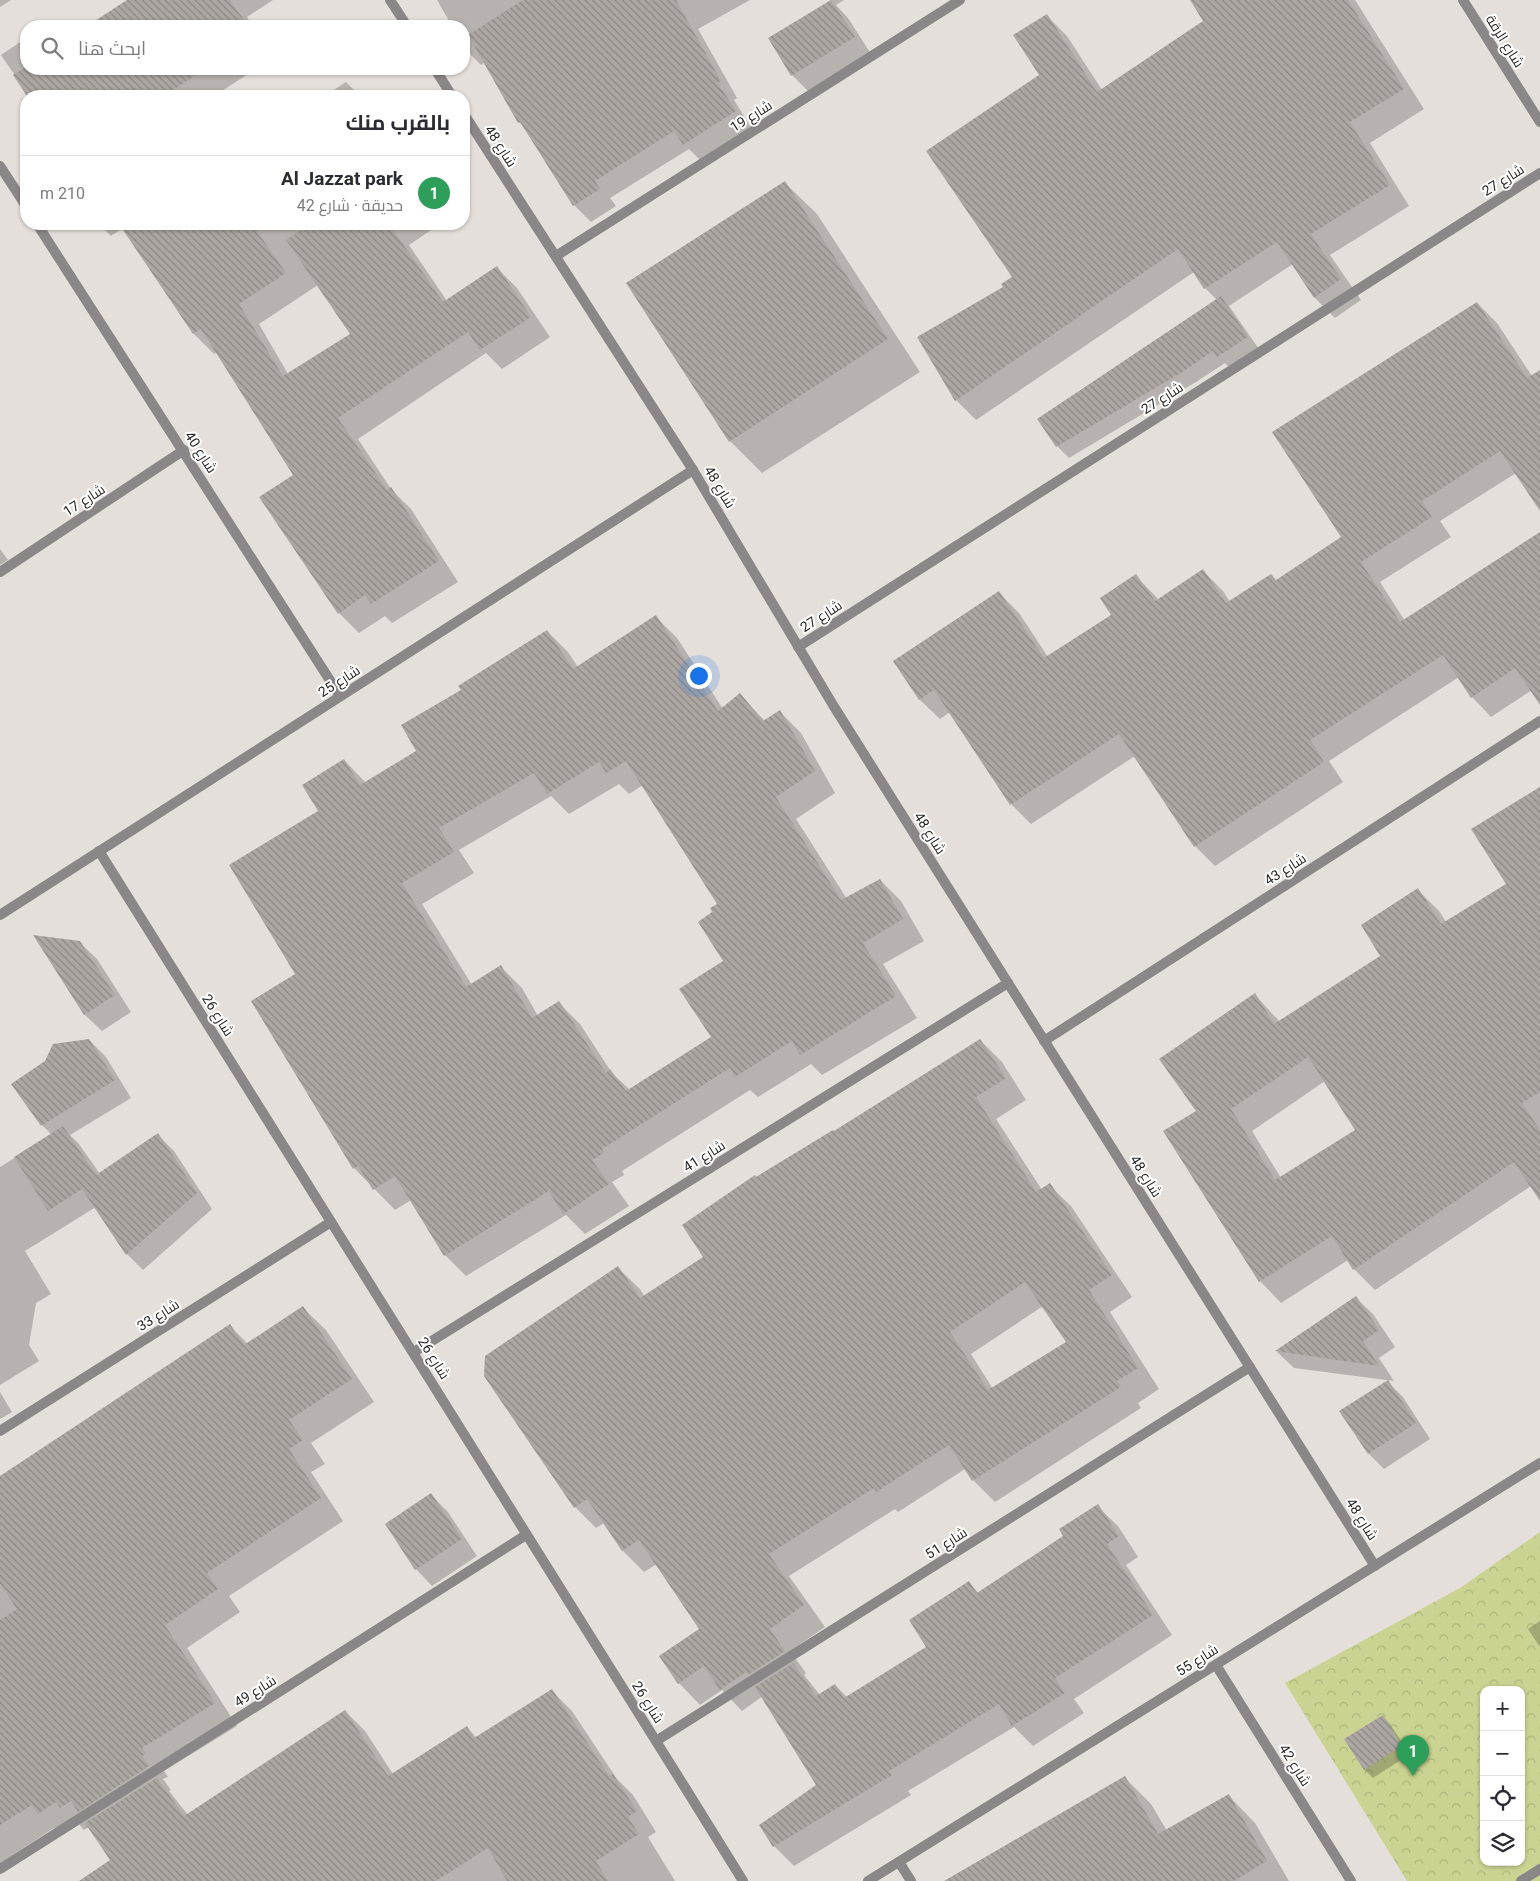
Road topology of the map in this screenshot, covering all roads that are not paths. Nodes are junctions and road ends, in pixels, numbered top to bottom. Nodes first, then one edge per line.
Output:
1 (390, 0) edge
2 (960, 0) edge
3 (1463, 0) edge
4 (403, 20) edge
5 (438, 75) edge
6 (448, 90) edge
7 (1540, 122) edge
8 (470, 123) edge
9 (0, 166) edge
10 (1540, 172) edge
11 (20, 197) edge
12 (41, 230) edge
13 (556, 256) junction
14 (184, 450) junction
15 (693, 470) junction
16 (0, 572) edge
17 (798, 647) junction
18 (340, 696) junction
19 (1540, 721) edge
20 (99, 852) junction
21 (1, 913) edge
22 (1008, 983) junction
23 (1044, 1041) junction
24 (331, 1222) junction
25 (414, 1352) junction
26 (1250, 1367) junction
27 (0, 1431) edge
28 (1540, 1463) edge
29 (526, 1535) junction
30 (1375, 1566) junction
31 (1216, 1664) junction
32 (656, 1741) junction
33 (900, 1862) junction
34 (0, 1869) edge
35 (1540, 1869) edge
36 (743, 1881) edge
37 (868, 1881) edge
38 (911, 1881) edge
39 (1351, 1881) edge
40 (1521, 1881) edge

1 - 4 street
2 - 13 street, شارع 19
3 - 7 street, شارع الرقة
5 - 6 street
8 - 13 street, شارع 48
9 - 11 street
10 - 17 street, شارع 27
12 - 14 street, شارع 40
13 - 15 street, شارع 48
14 - 16 street, شارع 17
14 - 18 street, شارع 40
15 - 17 street, شارع 48
15 - 18 street, شارع 25
17 - 22 street, شارع 48
18 - 20 street, شارع 25
19 - 23 street, شارع 43
20 - 21 street, شارع 25
20 - 24 street, شارع 26
22 - 23 street, شارع 48
22 - 25 street, شارع 41
23 - 26 street, شارع 48
24 - 25 street, شارع 26
24 - 27 street, شارع 33
25 - 29 street, شارع 26
26 - 30 street, شارع 48
26 - 32 street, شارع 51
28 - 30 street, شارع 55
29 - 32 street, شارع 26
29 - 34 street, شارع 49
30 - 31 street, شارع 55
31 - 33 street, شارع 55
31 - 39 street, شارع 42
32 - 36 street, شارع 26
33 - 37 street, شارع 55
33 - 38 street
35 - 40 street

